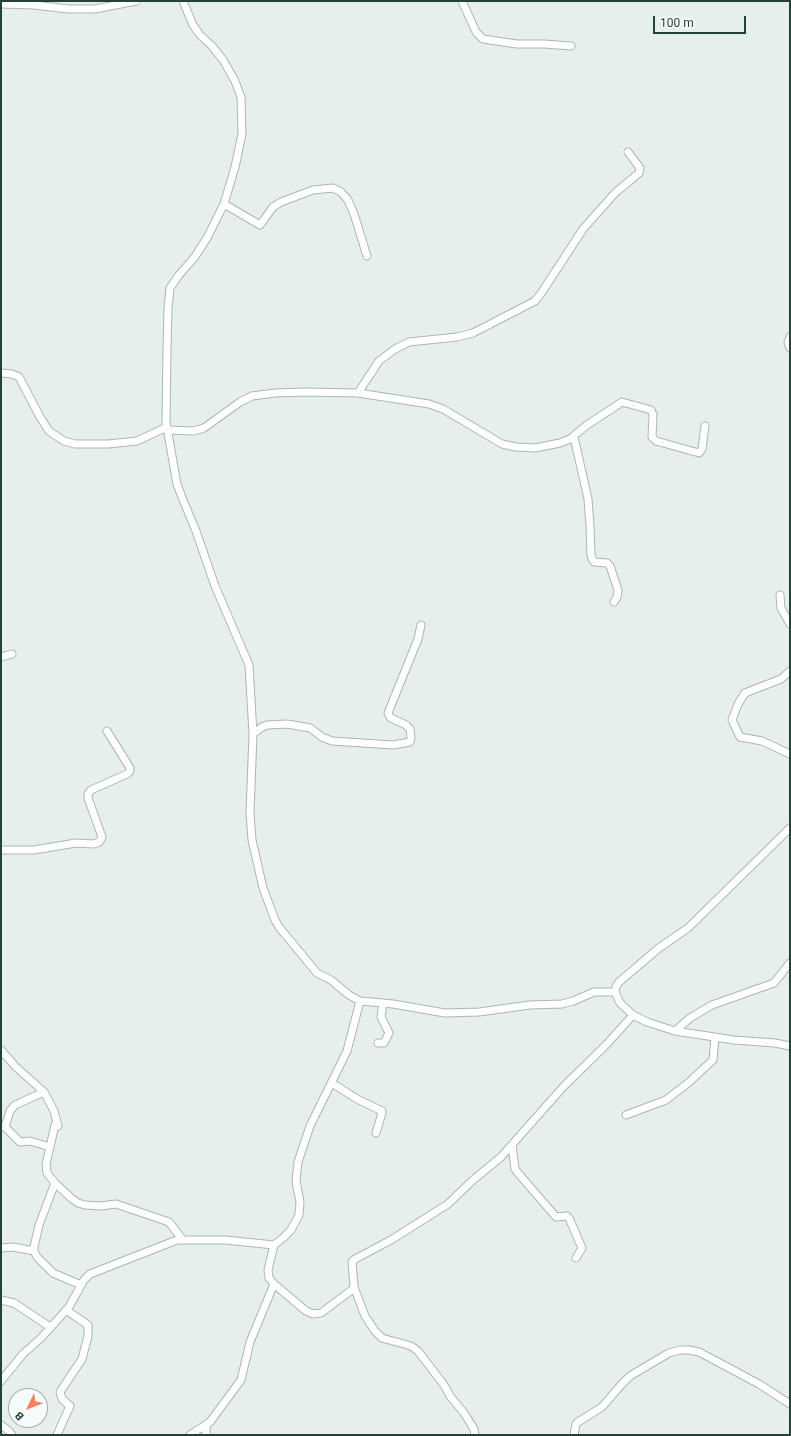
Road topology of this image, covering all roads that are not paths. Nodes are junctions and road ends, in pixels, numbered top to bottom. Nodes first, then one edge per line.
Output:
1 (136, 1) edge
2 (183, 1) edge
3 (462, 1) edge
4 (1, 4) edge
5 (571, 46) dead end
6 (628, 152) dead end
7 (224, 204) junction
8 (367, 256) dead end
9 (790, 337) edge
10 (790, 348) edge
11 (1, 373) edge
12 (358, 394) junction
13 (705, 426) dead end
14 (167, 429) junction
15 (574, 437) junction
16 (780, 595) dead end
17 (614, 602) dead end
18 (790, 624) edge
19 (421, 625) dead end
20 (12, 654) dead end
21 (1, 657) edge
22 (790, 671) edge
23 (107, 731) dead end
24 (253, 734) junction
25 (790, 754) edge
26 (790, 828) edge
27 (1, 850) edge
28 (790, 963) edge
29 (615, 992) junction
30 (360, 1001) junction
31 (383, 1003) junction
32 (633, 1015) junction
33 (674, 1031) junction
34 (715, 1037) junction
35 (378, 1043) dead end
36 (790, 1046) edge
37 (1, 1050) edge
38 (332, 1083) junction
39 (44, 1092) junction
40 (626, 1115) dead end
41 (3, 1127) edge
42 (376, 1133) dead end
43 (512, 1145) junction
44 (50, 1147) junction
45 (55, 1183) junction
46 (182, 1239) junction
47 (274, 1245) junction
48 (1, 1248) edge
49 (34, 1251) junction
50 (576, 1258) dead end
51 (274, 1284) junction
52 (81, 1285) junction
53 (354, 1287) junction
54 (1, 1300) edge
55 (66, 1310) junction
56 (50, 1327) junction
57 (1, 1381) edge
58 (790, 1404) edge
59 (1, 1425) edge
60 (206, 1425) junction
61 (12, 1435) edge
62 (57, 1435) edge
63 (190, 1435) edge
64 (206, 1435) edge
65 (476, 1435) edge
66 (574, 1435) edge

1 - 4 street
2 - 7 street
3 - 5 street
6 - 12 street
7 - 8 street
7 - 14 street
9 - 10 street
11 - 14 street
12 - 14 street
12 - 15 street
13 - 15 street
14 - 24 street
15 - 17 street
16 - 18 street
19 - 24 street
20 - 21 street
22 - 25 street
23 - 27 street
24 - 30 street
26 - 29 street
28 - 33 street
29 - 31 street
29 - 32 street
30 - 31 street
30 - 38 street
31 - 35 street
32 - 33 street
32 - 43 street
33 - 34 street
34 - 36 street
34 - 40 street
37 - 39 street
38 - 42 street
38 - 47 street
39 - 41 street
39 - 44 street
41 - 44 street
43 - 50 street
43 - 53 street
44 - 45 street
45 - 46 street
45 - 49 street
46 - 47 street
46 - 52 street
47 - 51 street
48 - 49 street
49 - 52 street
51 - 53 street
51 - 60 street
52 - 55 street
53 - 65 street
54 - 56 street
55 - 56 street
55 - 62 street
56 - 57 street
58 - 66 street
59 - 61 street
60 - 63 street
60 - 64 street

